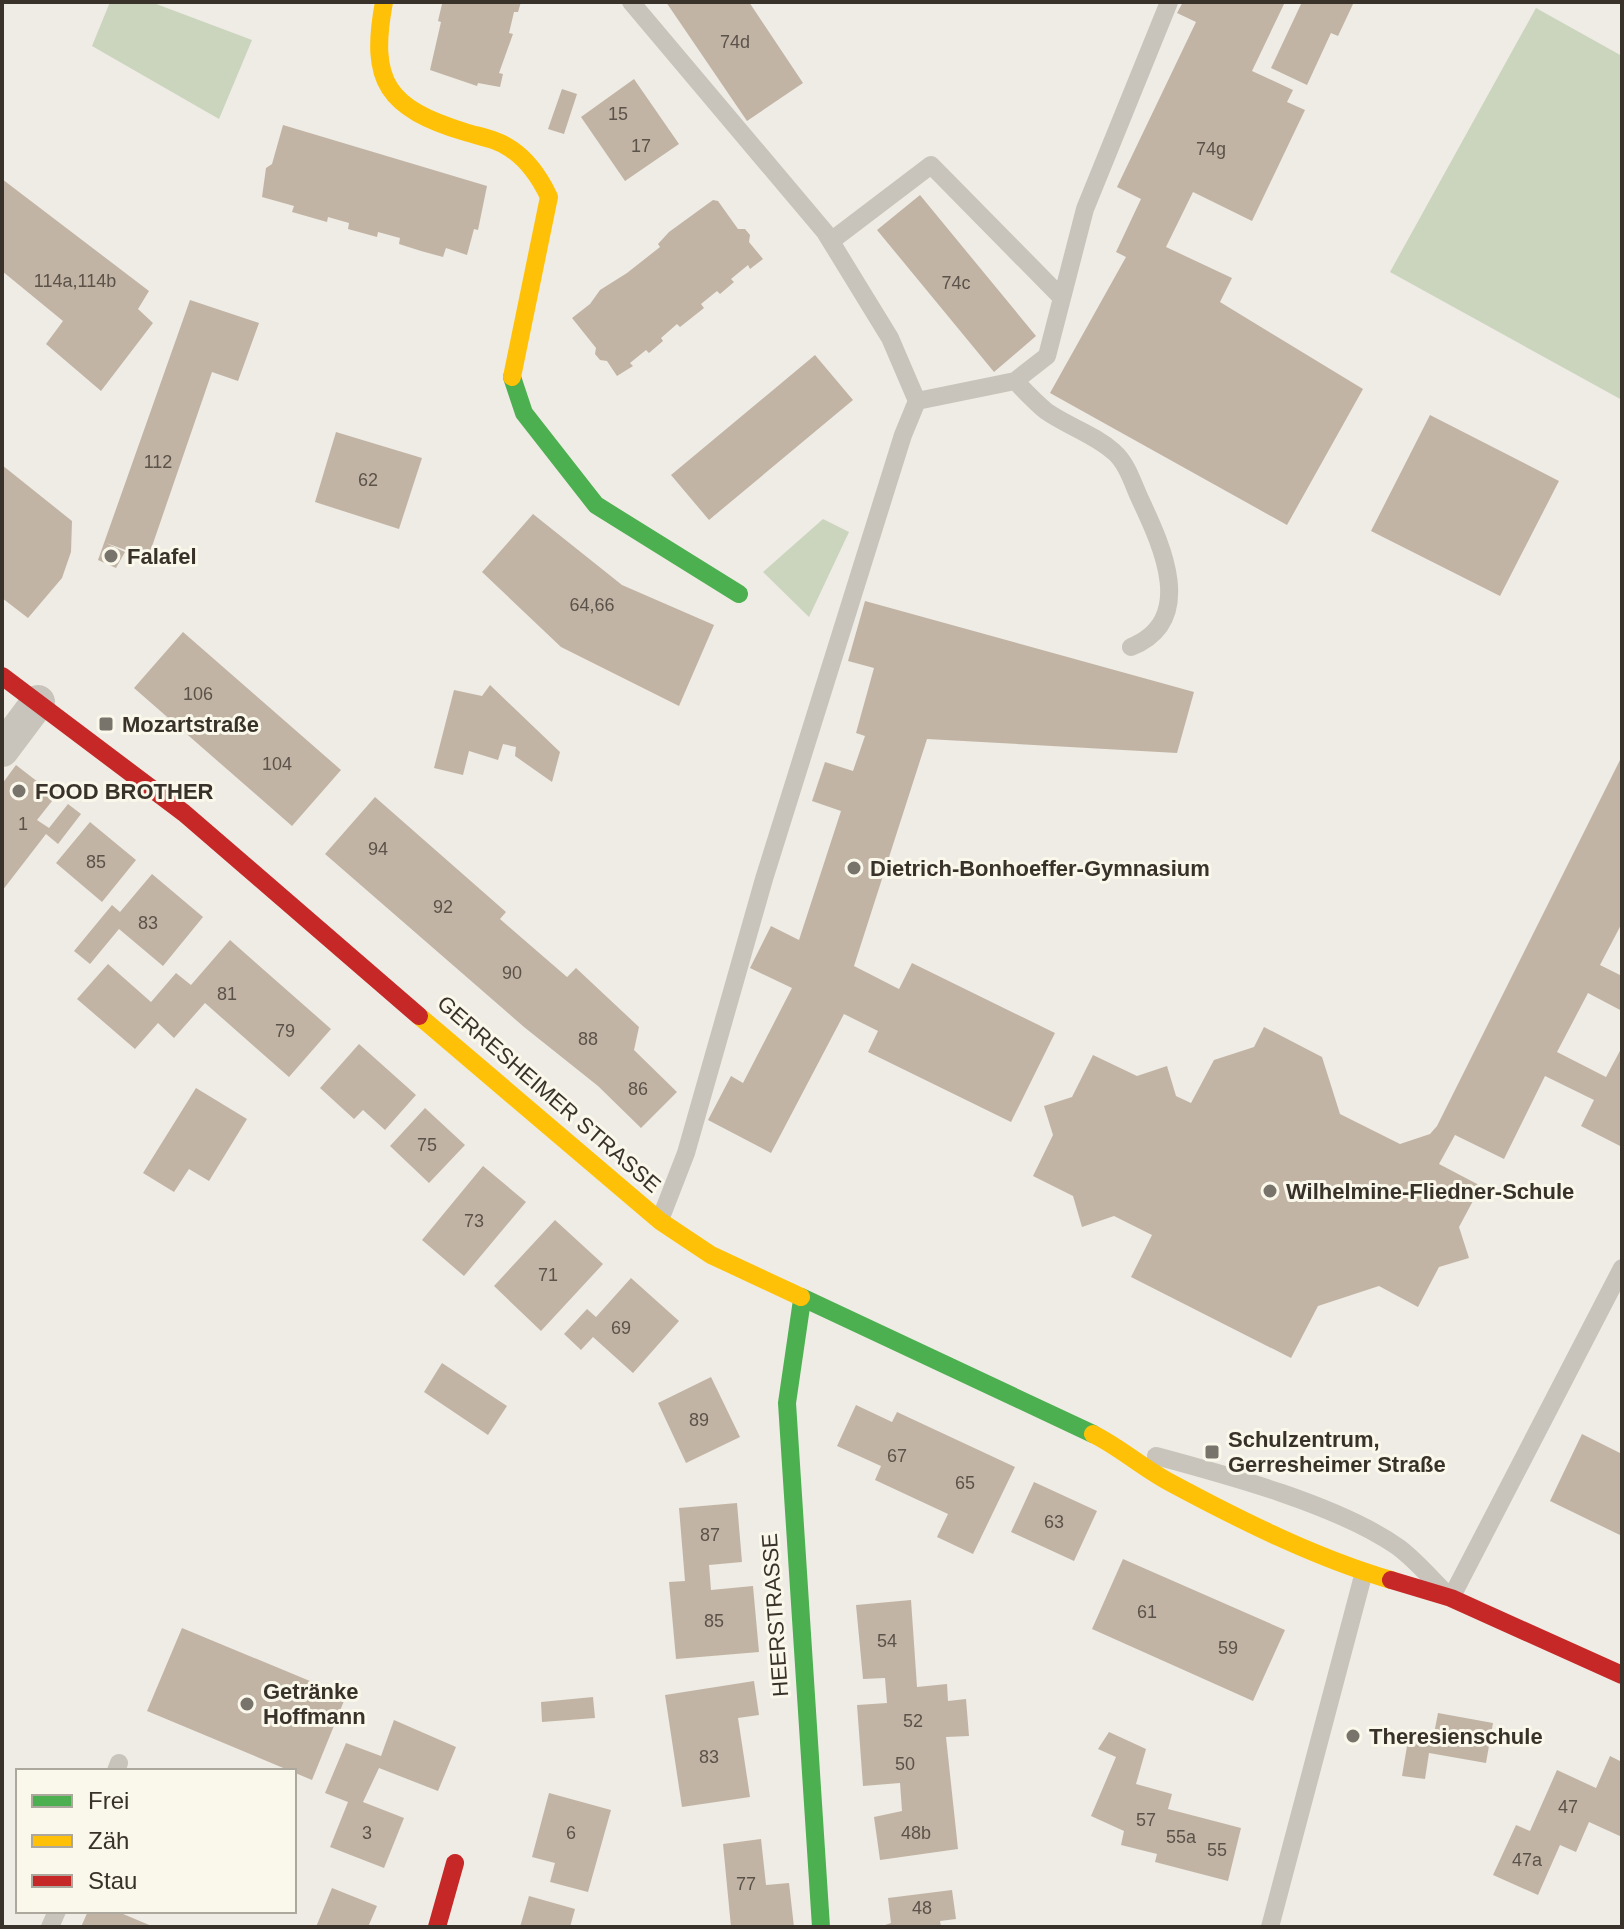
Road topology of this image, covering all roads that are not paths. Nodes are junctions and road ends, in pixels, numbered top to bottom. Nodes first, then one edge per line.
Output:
1 (384, 2) edge
2 (631, 2) edge
3 (1169, 2) edge
4 (831, 241) junction
5 (1062, 298) junction
6 (1015, 381) junction
7 (917, 401) junction
8 (739, 594) dead end
9 (1131, 647) dead end
10 (5, 676) edge
11 (38, 702) junction
12 (2, 750) edge
13 (660, 1221) junction
14 (1622, 1268) edge
15 (802, 1300) junction
16 (1118, 1446) junction
17 (1364, 1572) junction
18 (1451, 1598) junction
19 (1622, 1675) edge
20 (455, 1863) dead end
21 (437, 1927) edge
22 (821, 1927) edge
23 (1270, 1927) edge

1 - 8 street
2 - 4 lane
3 - 5 lane
4 - 5 lane
4 - 7 lane
5 - 6 lane
6 - 7 lane
6 - 9 lane
7 - 13 lane
10 - 11 street, GERRESHEIMER STRASSE
11 - 12 street
11 - 13 street, GERRESHEIMER STRASSE
13 - 15 street, GERRESHEIMER STRASSE
14 - 18 lane
15 - 16 street, GERRESHEIMER STRASSE
15 - 22 street, HEERSTRASSE
16 - 17 street, GERRESHEIMER STRASSE
16 - 18 lane, GERRESHEIMER STRASSE
17 - 18 street, GERRESHEIMER STRASSE
17 - 23 lane
18 - 19 street, GERRESHEIMER STRASSE
20 - 21 street

